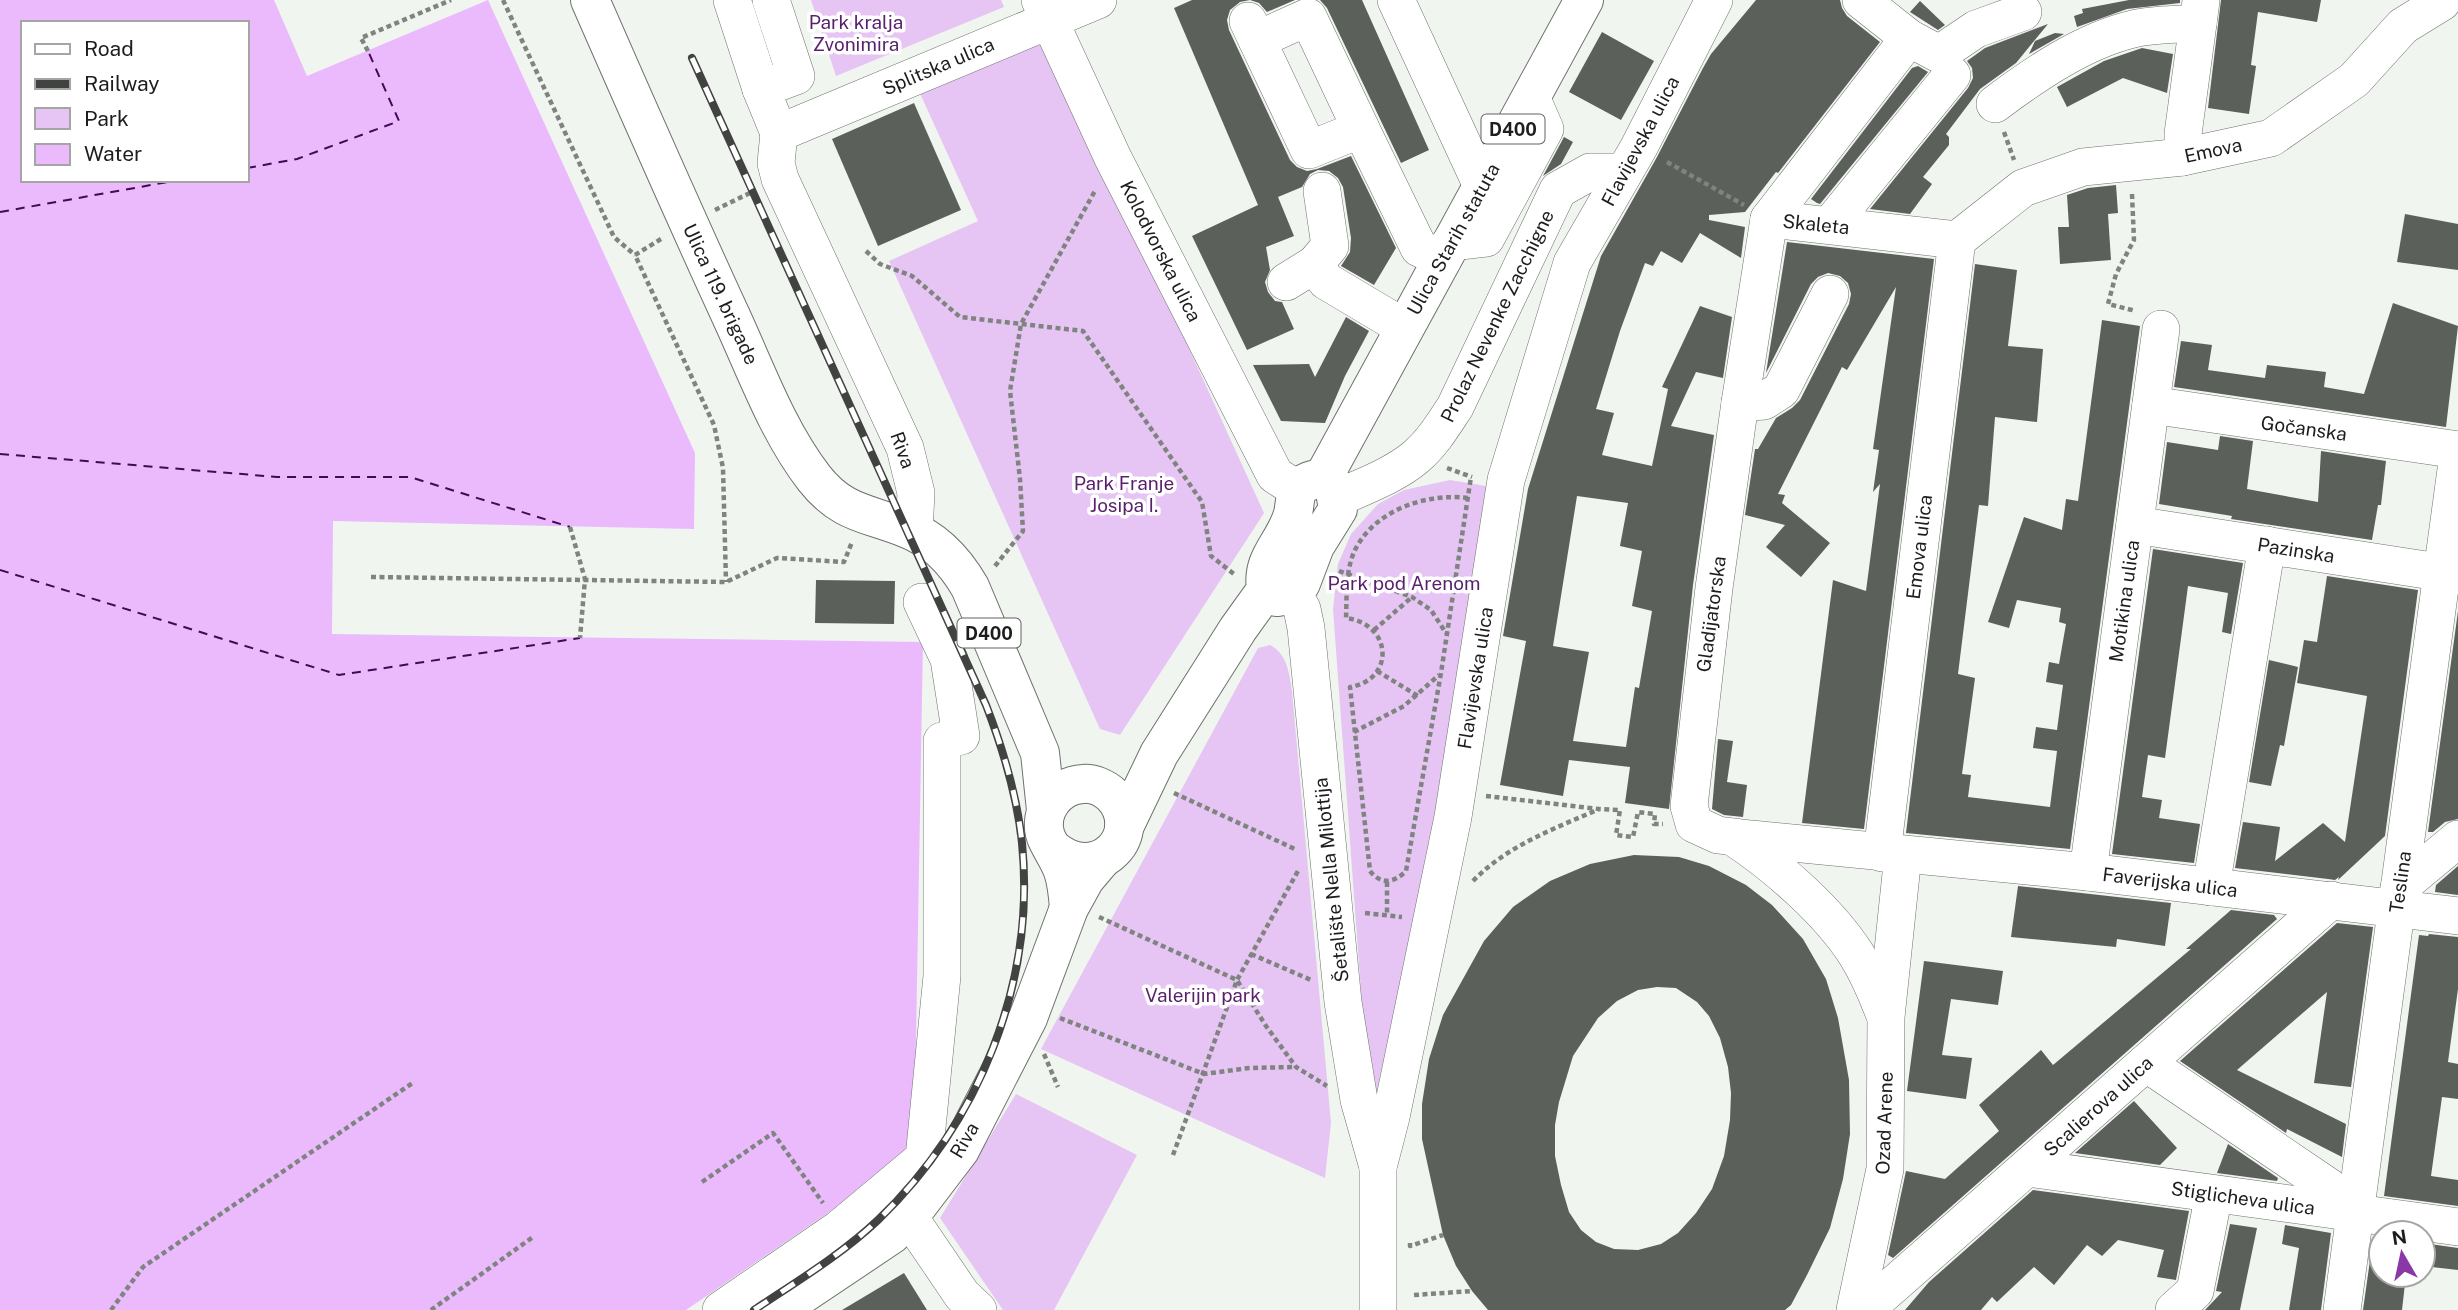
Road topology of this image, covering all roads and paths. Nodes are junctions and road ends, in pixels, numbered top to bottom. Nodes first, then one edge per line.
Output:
1 (451, 0) edge
2 (503, 0) edge
3 (590, 0) edge
4 (732, 0) edge
5 (771, 0) edge
6 (1098, 0) edge
7 (1396, 0) edge
8 (1584, 0) edge
9 (1714, 0) edge
10 (1861, 0) edge
11 (2444, 2) edge
12 (1044, 9) edge
13 (2199, 11) edge
14 (2023, 12) dead end
15 (1909, 38) junction
16 (368, 51) dead end
17 (1952, 75) dead end
18 (761, 89) junction
19 (1531, 97) junction
20 (1995, 104) dead end
21 (1361, 129) junction
22 (779, 133) junction
23 (2183, 157) junction
24 (1114, 158) junction
25 (1662, 159) dead end
26 (2130, 161) junction
27 (1624, 172) junction
28 (780, 179) junction
29 (1482, 186) junction
30 (1322, 191) dead end
31 (1769, 219) junction
32 (1830, 225) junction
33 (689, 226) junction
34 (1957, 240) junction
35 (866, 251) dead end
36 (1447, 251) junction
37 (635, 254) junction
38 (1830, 294) dead end
39 (1021, 324) junction
40 (1405, 328) junction
41 (2161, 329) joint
42 (1740, 403) junction
43 (2151, 405) junction
44 (2458, 452) edge
45 (1416, 457) junction
46 (1488, 478) junction
47 (1320, 489) junction
48 (1468, 498) junction
49 (2134, 524) junction
50 (570, 527) dead end
51 (914, 532) junction
52 (2267, 545) junction
53 (844, 562) dead end
54 (1332, 568) dead end
55 (991, 572) dead end
56 (1348, 574) junction
57 (2450, 574) edge
58 (371, 576) dead end
59 (584, 579) junction
60 (726, 582) junction
61 (1266, 587) junction
62 (1412, 597) junction
63 (922, 601) dead end
64 (1374, 630) junction
65 (1447, 634) junction
66 (580, 638) dead end
67 (1377, 671) junction
68 (1441, 673) junction
69 (1418, 696) junction
70 (1354, 732) junction
71 (1346, 736) dead end
72 (1040, 753) junction
73 (1159, 754) junction
74 (1091, 784) junction
75 (1169, 791) dead end
76 (1457, 793) junction
77 (1046, 810) junction
78 (1598, 810) junction
79 (1682, 824) junction
80 (1124, 827) junction
81 (1733, 837) junction
82 (2458, 839) edge
83 (1053, 849) junction
84 (1892, 854) junction
85 (1307, 855) dead end
86 (1102, 859) junction
87 (1301, 866) dead end
88 (2088, 872) junction
89 (1387, 882) junction
90 (2211, 887) junction
91 (2398, 898) junction
92 (2330, 900) junction
93 (1334, 909) junction
94 (1083, 912) junction
95 (1387, 914) junction
96 (2458, 916) edge
97 (1433, 923) junction
98 (1251, 954) junction
99 (1307, 979) dead end
100 (1237, 981) junction
101 (1033, 1007) junction
102 (1886, 1017) junction
103 (2146, 1063) junction
104 (1296, 1067) junction
105 (1204, 1074) junction
106 (414, 1082) dead end
107 (1328, 1087) dead end
108 (1173, 1155) dead end
109 (1378, 1167) junction
110 (2028, 1168) junction
111 (702, 1182) dead end
112 (2214, 1194) junction
113 (830, 1212) dead end
114 (2355, 1213) junction
115 (909, 1217) junction
116 (2458, 1227) edge
117 (1443, 1235) dead end
118 (533, 1237) dead end
119 (1410, 1246) dead end
120 (1472, 1291) dead end
121 (1414, 1295) dead end
122 (969, 1305) edge
123 (111, 1310) edge
124 (431, 1310) edge
125 (721, 1310) edge
126 (779, 1310) edge
127 (1378, 1310) edge
128 (1855, 1310) edge
129 (1865, 1310) edge
130 (2174, 1310) edge
131 (2342, 1310) edge

1 - 16 path
2 - 37 path
3 - 33 main road, Ulica 119. brigade
4 - 18 street
5 - 18 street
6 - 12 street, Splitska ulica
7 - 29 street
8 - 19 main road, Ulica Starih statuta / D400
9 - 27 street, Flavijevska ulica
10 - 15 street
11 - 23 street, Emova
12 - 22 street, Splitska ulica
12 - 24 street, Kolodvorska ulica
13 - 20 street
13 - 23 street
14 - 15 street
15 - 31 street, Gladijatorska
17 - 32 street
18 - 22 street
19 - 29 main road, Ulica Starih statuta / D400
19 - 36 street
21 - 21 street
21 - 36 street
22 - 28 street, Riva
23 - 26 street, Emova
24 - 39 path
24 - 47 street, Kolodvorska ulica
25 - 31 path, Skaleta
26 - 34 street, Emova
26 - 41 path
27 - 45 street, Prolaz Nevenke Zacchigne
27 - 46 street, Flavijevska ulica
28 - 33 path
28 - 51 street, Riva
29 - 36 main road, Ulica Starih statuta / D400
30 - 40 street
31 - 32 street, Skaleta
31 - 42 street, Gladijatorska
32 - 34 street, Skaleta
33 - 37 path
33 - 51 main road, Ulica 119. brigade
34 - 84 street, Emova ulica
35 - 39 path
36 - 40 main road, Ulica Starih statuta / D400
37 - 60 path
38 - 42 street
39 - 55 path
39 - 61 path
40 - 47 main road, Ulica Starih statuta / D400
41 - 43 street, Motikina ulica
42 - 79 street, Gladijatorska
43 - 44 street, Gočanska
43 - 49 street, Motikina ulica
44 - 57 street, Teslina
45 - 46 path
45 - 47 street, Prolaz Nevenke Zacchigne
46 - 48 path
46 - 76 street, Flavijevska ulica
47 - 61 main road, Ulica Starih statuta / D400
48 - 56 path
48 - 65 path
49 - 52 street, Pazinska
49 - 88 street, Motikina ulica
50 - 59 path
51 - 72 main road, D400
52 - 57 street, Pazinska
52 - 90 street
53 - 60 path
54 - 56 path
56 - 62 path
56 - 64 path
57 - 91 street, Teslina
58 - 59 path
59 - 60 path
59 - 66 path
61 - 73 main road, Ulica Starih statuta / D400
61 - 93 street, Šetalište Nella Milottija
62 - 64 path
62 - 65 path
63 - 125 street
64 - 67 path
65 - 68 path
67 - 69 path
67 - 70 path
68 - 69 path
68 - 89 path
69 - 70 path
70 - 71 path
70 - 89 path
72 - 74 main road, D400
72 - 77 main road, D400
73 - 74 main road, Ulica Starih statuta / D400
73 - 80 main road, Ulica Starih statuta / D400
74 - 77 main road, D400
74 - 80 main road, D400
75 - 85 path
76 - 78 path
76 - 97 street, Flavijevska ulica
77 - 83 main road, D400
78 - 79 path
78 - 97 path
79 - 81 street, Ozad Arene
80 - 86 main road, D400
81 - 84 street, Ozad Arene
81 - 102 street, Ozad Arene
82 - 91 street
83 - 86 main road
83 - 94 main road, Riva
84 - 88 street, Faverijska ulica
84 - 102 street, Ozad Arene
86 - 94 main road, Riva
87 - 98 path
88 - 90 street, Faverijska ulica
89 - 95 path
90 - 92 street, Faverijska ulica
91 - 92 street, Faverijska ulica
91 - 96 street, Faverijska ulica
91 - 114 street, Teslina
92 - 103 street, Scalierova ulica
93 - 95 path
93 - 109 street, Šetalište Nella Milottija
94 - 100 path
94 - 101 main road, Riva
95 - 97 path
97 - 109 street, Flavijevska ulica
98 - 99 path
98 - 100 path
100 - 104 path
100 - 105 path
101 - 105 path
101 - 115 main road, Riva
102 - 128 street, Ozad Arene
103 - 110 street, Scalierova ulica
103 - 114 street
104 - 105 path
104 - 107 path
105 - 108 path
106 - 123 path
109 - 127 street, Flavijevska ulica
110 - 112 street, Stiglicheva ulica
110 - 129 street, Scalierova ulica
111 - 113 path
112 - 114 street, Stiglicheva ulica
112 - 130 street
114 - 116 street, Stiglicheva ulica
114 - 131 street, Teslina
115 - 122 street
115 - 126 main road, Riva
117 - 119 path
118 - 124 path
120 - 121 path

